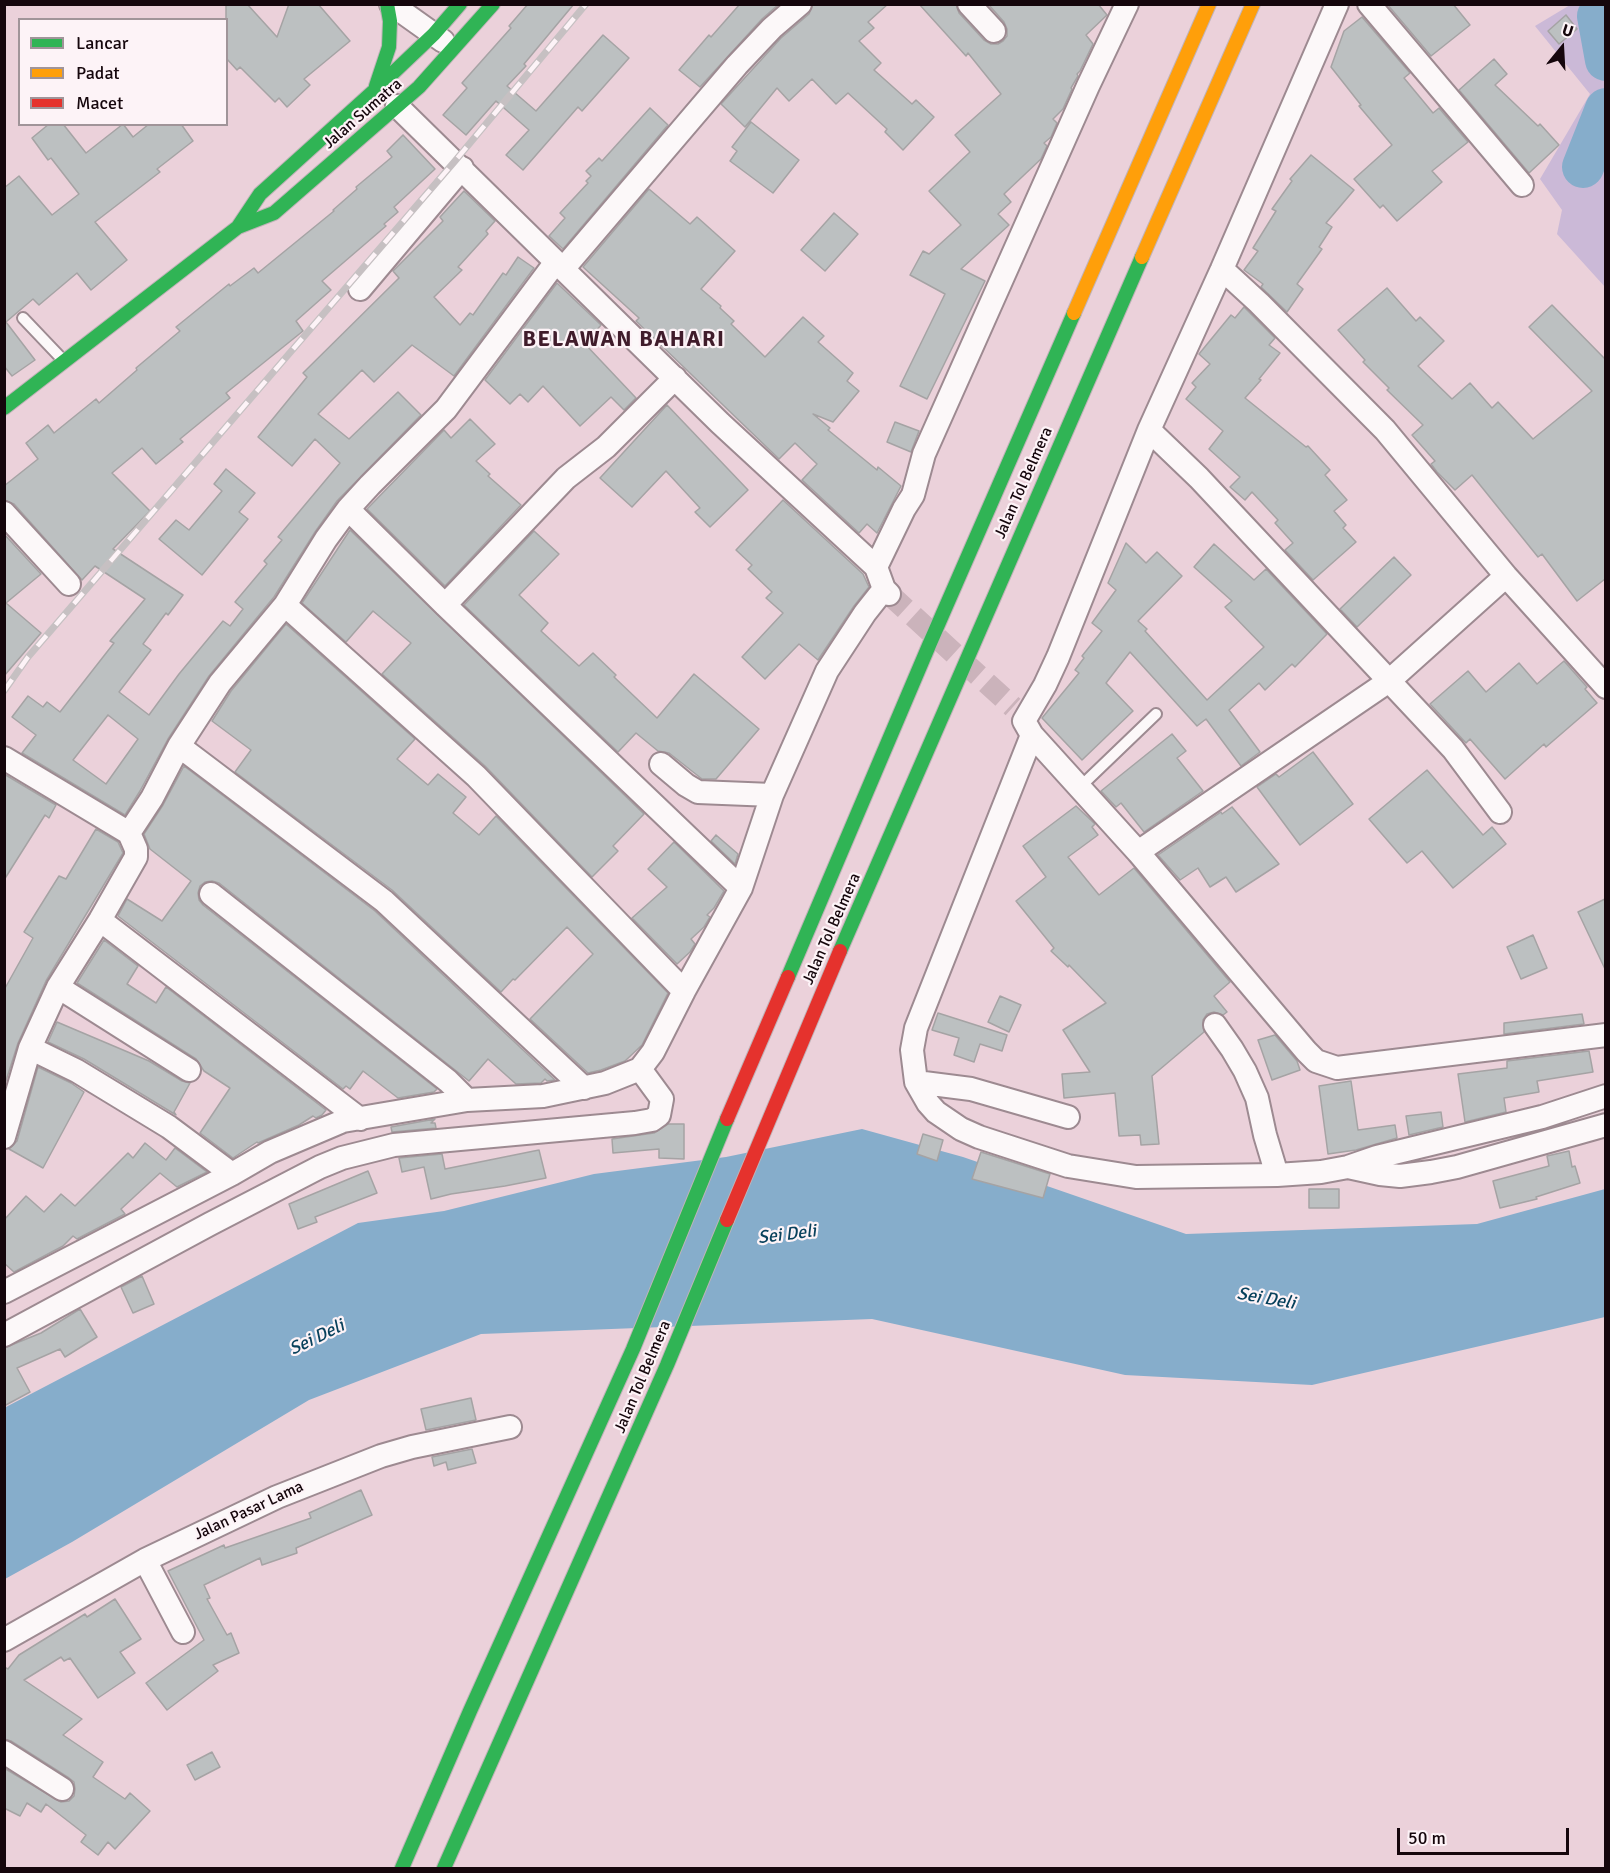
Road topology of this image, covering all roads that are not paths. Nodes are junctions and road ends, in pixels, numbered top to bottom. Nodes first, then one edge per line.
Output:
1 (389, 4) edge
2 (493, 4) edge
3 (800, 4) edge
4 (969, 4) edge
5 (1127, 4) edge
6 (1209, 4) edge
7 (1253, 4) edge
8 (1337, 4) edge
9 (1369, 4) edge
10 (459, 5) edge
11 (478, 22) junction
12 (994, 31) dead end
13 (434, 34) junction
14 (454, 49) junction
15 (374, 91) junction
16 (397, 106) junction
17 (462, 168) junction
18 (1522, 185) dead end
19 (238, 227) junction
20 (559, 266) junction
21 (1222, 269) junction
22 (360, 289) dead end
23 (23, 318) dead end
24 (65, 361) junction
25 (675, 378) junction
26 (4, 408) edge
27 (1149, 430) junction
28 (348, 509) junction
29 (4, 513) edge
30 (876, 567) junction
31 (1506, 576) junction
32 (69, 584) dead end
33 (285, 605) junction
34 (445, 605) junction
35 (1389, 681) junction
36 (1605, 687) edge
37 (1156, 714) dead end
38 (1023, 721) junction
39 (179, 746) junction
40 (4, 758) edge
41 (661, 764) dead end
42 (1079, 788) junction
43 (772, 795) junction
44 (1500, 812) dead end
45 (129, 833) junction
46 (1138, 852) junction
47 (741, 888) junction
48 (211, 894) dead end
49 (100, 920) junction
50 (58, 987) junction
51 (684, 991) junction
52 (1215, 1025) dead end
53 (1605, 1035) edge
54 (30, 1048) junction
55 (640, 1069) junction
56 (189, 1070) dead end
57 (916, 1082) junction
58 (584, 1088) junction
59 (1605, 1096) edge
60 (467, 1100) junction
61 (1068, 1117) dead end
62 (1542, 1117) junction
63 (360, 1119) junction
64 (1605, 1125) edge
65 (4, 1137) edge
66 (1551, 1140) junction
67 (1348, 1167) junction
68 (232, 1174) junction
69 (1277, 1175) junction
70 (4, 1292) edge
71 (4, 1335) edge
72 (510, 1427) dead end
73 (145, 1560) junction
74 (183, 1632) dead end
75 (4, 1640) edge
76 (4, 1752) edge
77 (62, 1789) dead end
78 (402, 1869) edge
79 (444, 1869) edge

1 - 13 street
1 - 15 highway
2 - 11 highway, Jalan Sumatra
3 - 20 street
4 - 12 street
5 - 30 street
6 - 78 highway, Jalan Tol Belmera
7 - 79 highway, Jalan Tol Belmera
8 - 21 street
9 - 18 street
10 - 11 street
10 - 13 highway, Jalan Sumatra
11 - 14 highway, Jalan Sumatra
13 - 14 street
13 - 15 highway, Jalan Sumatra
14 - 16 highway, Jalan Sumatra
15 - 19 highway, Jalan Sumatra
16 - 17 street
16 - 19 highway, Jalan Sumatra
17 - 20 street
17 - 22 street
19 - 24 highway, Jalan Sumatra
20 - 25 street
20 - 28 street
21 - 27 street
21 - 31 street
23 - 24 lane
24 - 26 highway, Jalan Sumatra
25 - 30 street
25 - 34 street
27 - 35 street
27 - 38 street
28 - 33 street
28 - 34 street
29 - 32 street
30 - 43 street
31 - 35 street
31 - 36 street
33 - 39 street
33 - 51 street
34 - 47 street
35 - 44 street
35 - 46 street
37 - 42 lane
38 - 42 street
38 - 57 street
39 - 45 street
39 - 58 street
40 - 45 street
41 - 43 street
42 - 46 street
43 - 47 street
45 - 49 street
46 - 53 street
47 - 51 street
48 - 60 street
49 - 50 street
49 - 63 street
50 - 54 street
50 - 56 street
51 - 55 street
52 - 69 street
54 - 65 street
54 - 68 street
55 - 58 street
55 - 71 street
57 - 61 street
57 - 69 street
58 - 60 street
59 - 62 street
60 - 63 street
62 - 66 street
62 - 67 street
63 - 68 street
64 - 66 street
66 - 67 street
67 - 69 street
68 - 70 street
72 - 73 street, Jalan Pasar Lama
73 - 74 street
73 - 75 street, Jalan Pasar Lama
76 - 77 street

